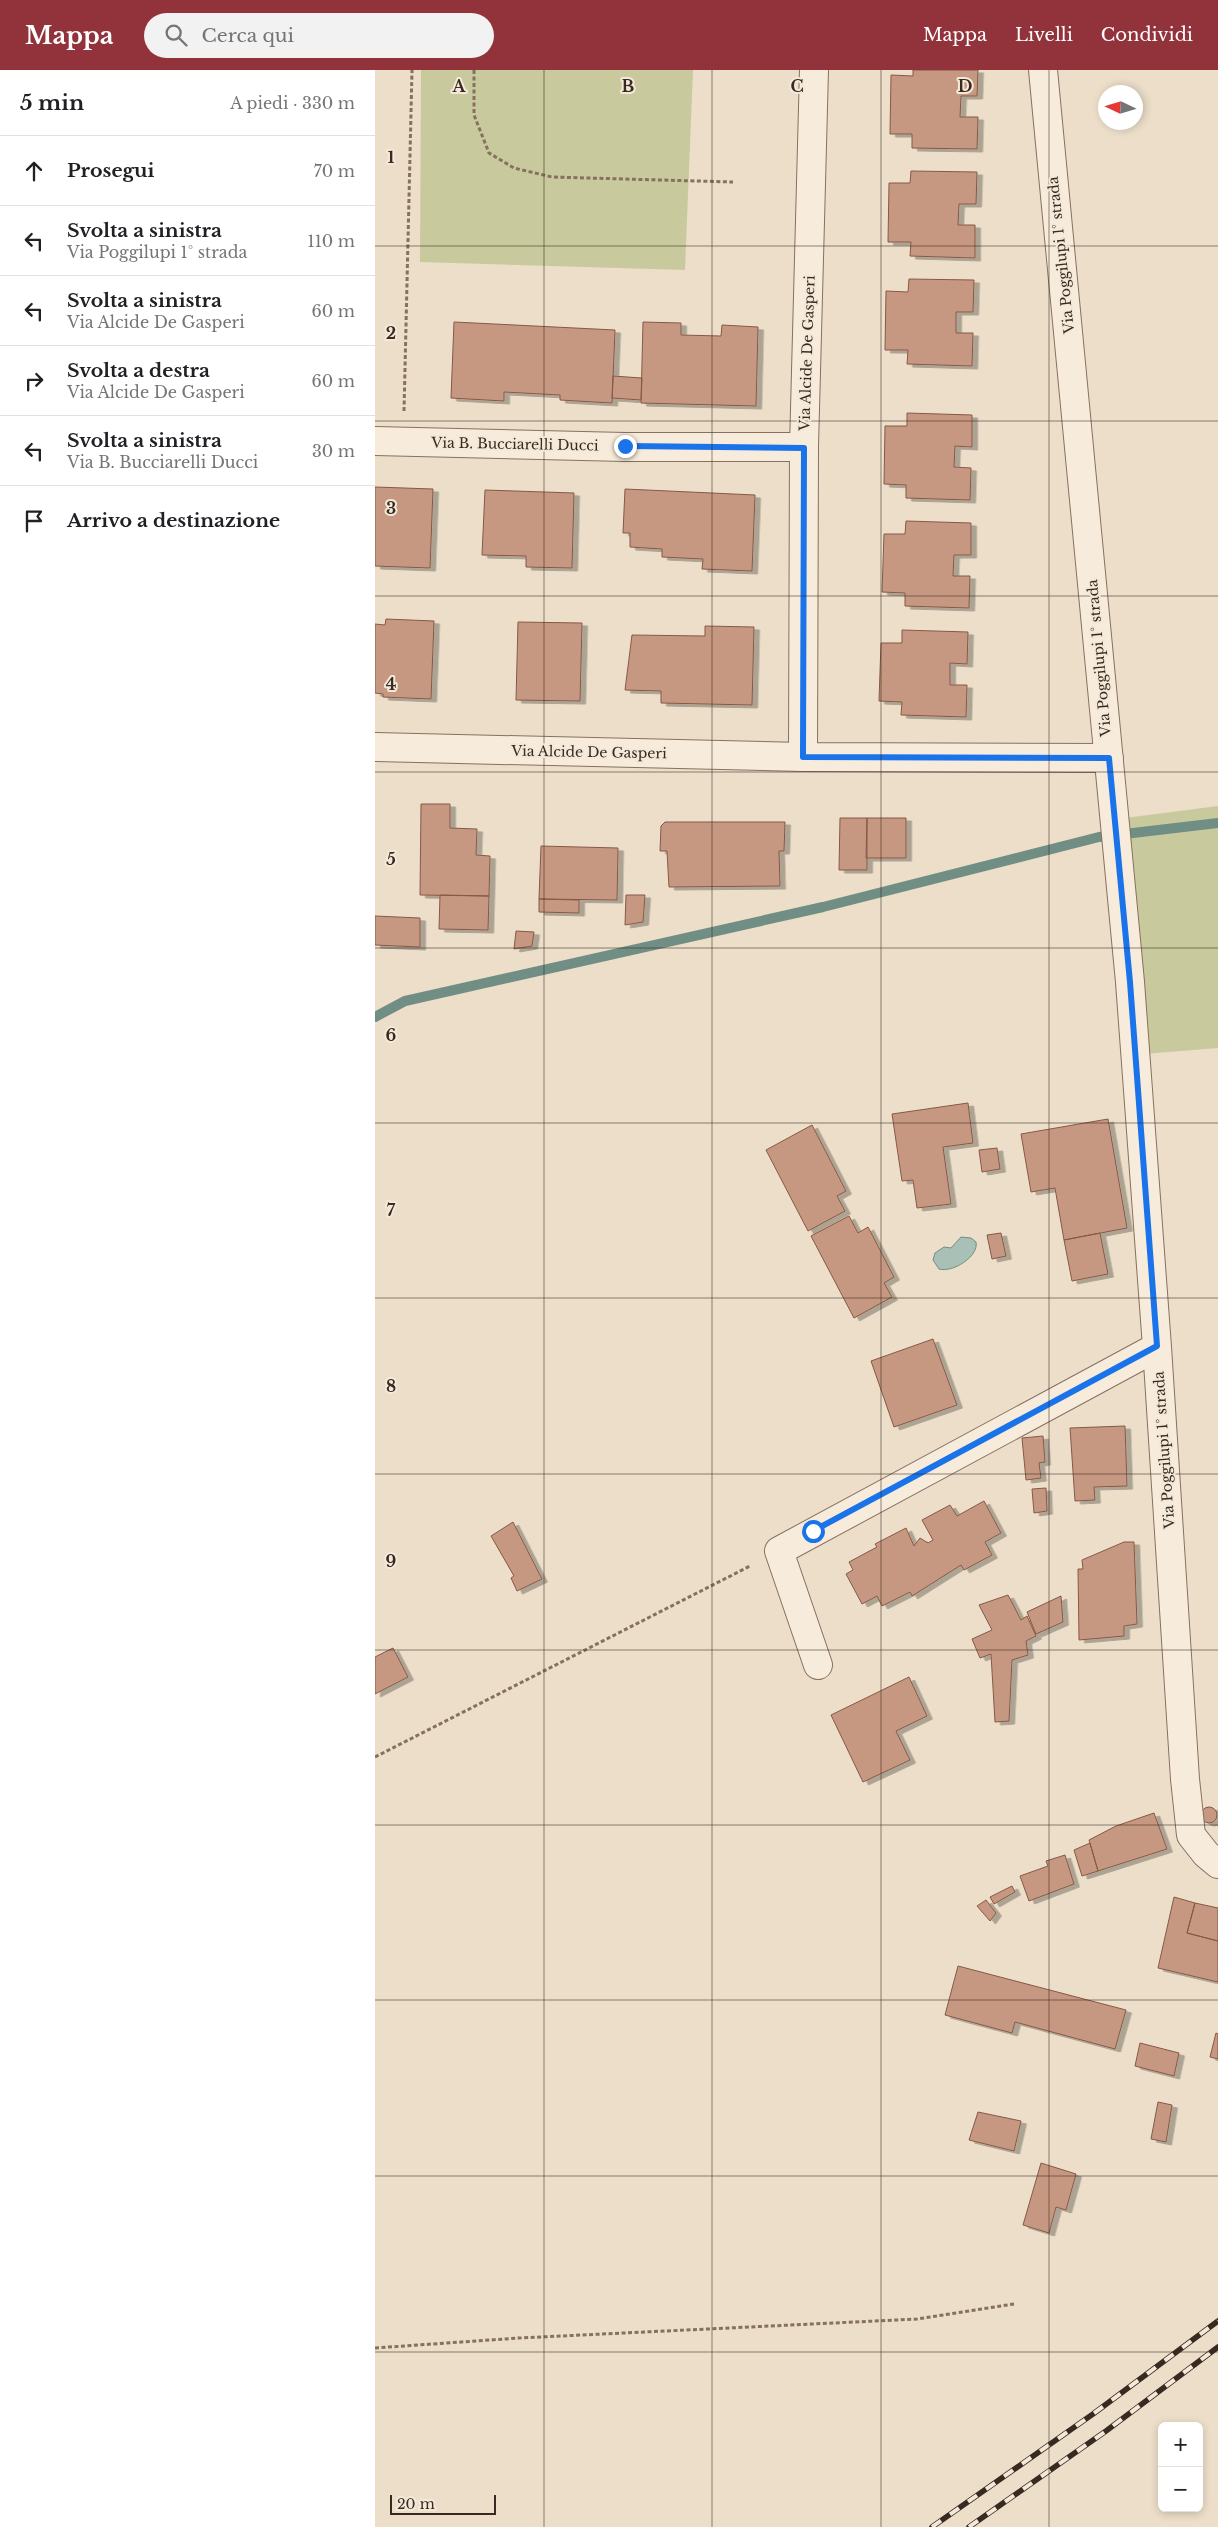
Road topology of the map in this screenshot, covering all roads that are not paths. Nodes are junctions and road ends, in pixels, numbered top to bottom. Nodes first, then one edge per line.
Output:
1 (814, 70) edge
2 (1043, 70) edge
3 (375, 441) edge
4 (804, 448) junction
5 (375, 747) edge
6 (803, 757) junction
7 (1109, 758) junction
8 (1157, 1346) junction
9 (817, 1665) dead end
10 (1218, 1864) edge

1 - 4 street, Via Alcide De Gasperi
2 - 7 street, Via Poggilupi 1° strada
3 - 4 street, Via B. Bucciarelli Ducci
4 - 6 street, Via Alcide De Gasperi
5 - 6 street, Via Alcide De Gasperi
6 - 7 street, Via Alcide De Gasperi
7 - 8 street, Via Poggilupi 1° strada
8 - 9 street
8 - 10 street, Via Poggilupi 1° strada

